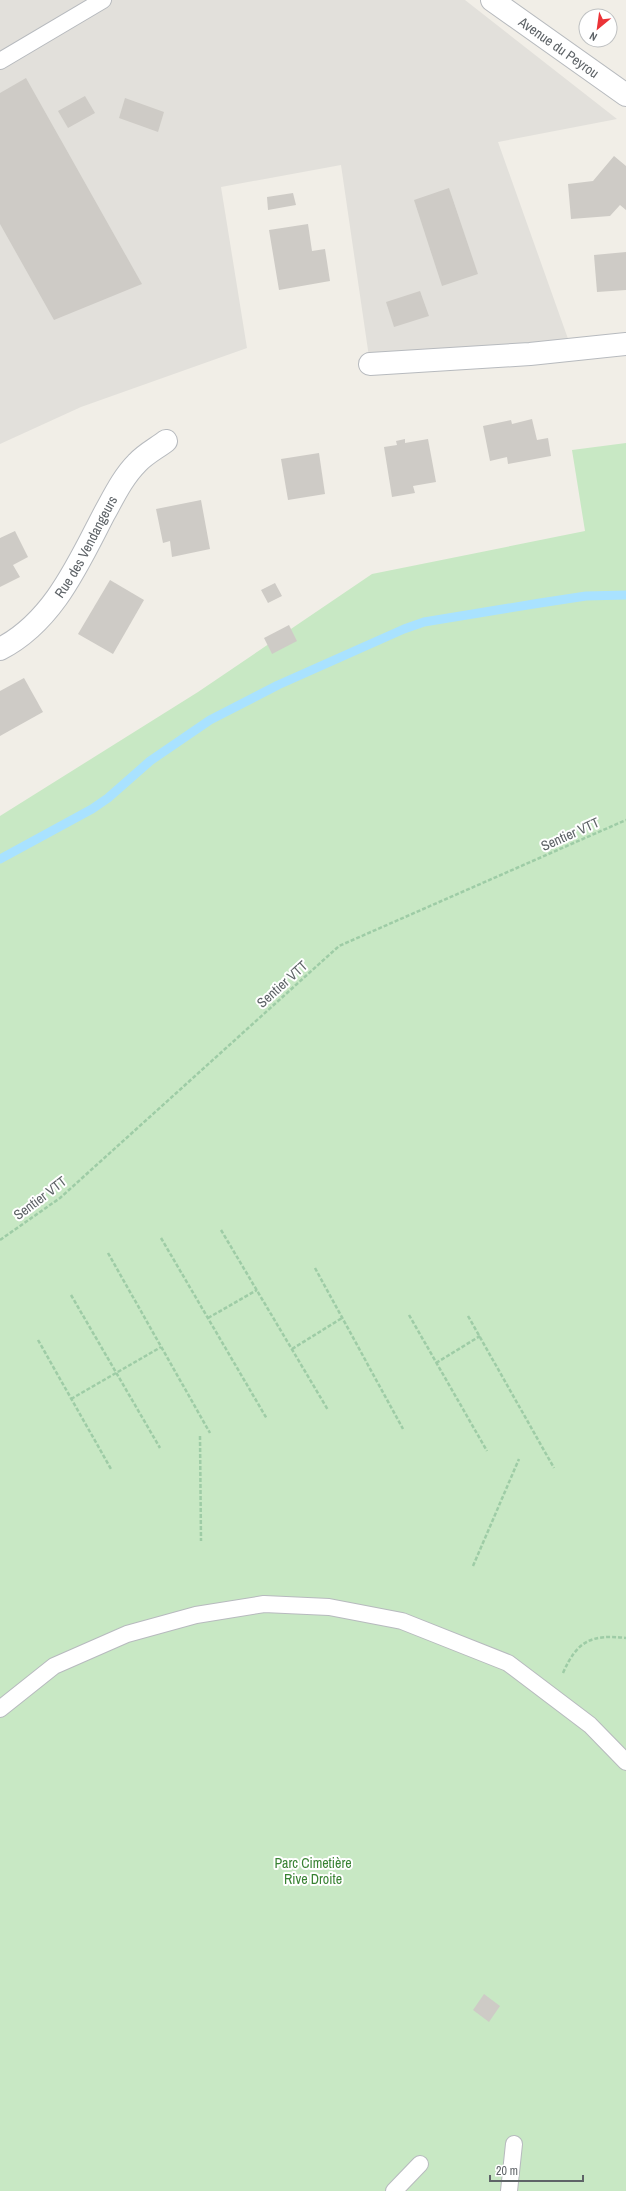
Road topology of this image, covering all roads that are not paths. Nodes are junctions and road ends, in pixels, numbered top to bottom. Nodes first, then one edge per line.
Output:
1 (103, 0) edge
2 (492, 0) edge
3 (0, 61) edge
4 (626, 95) edge
5 (626, 344) edge
6 (370, 364) dead end
7 (166, 441) dead end
8 (0, 648) edge
9 (0, 1709) edge
10 (626, 1762) edge
11 (514, 2144) dead end
12 (420, 2164) dead end
13 (394, 2191) edge
14 (509, 2191) edge

1 - 3 lane
2 - 4 street, Avenue du Peyrou
5 - 6 street
7 - 8 street, Rue des Vendangeurs
9 - 10 lane
11 - 14 lane
12 - 13 lane

